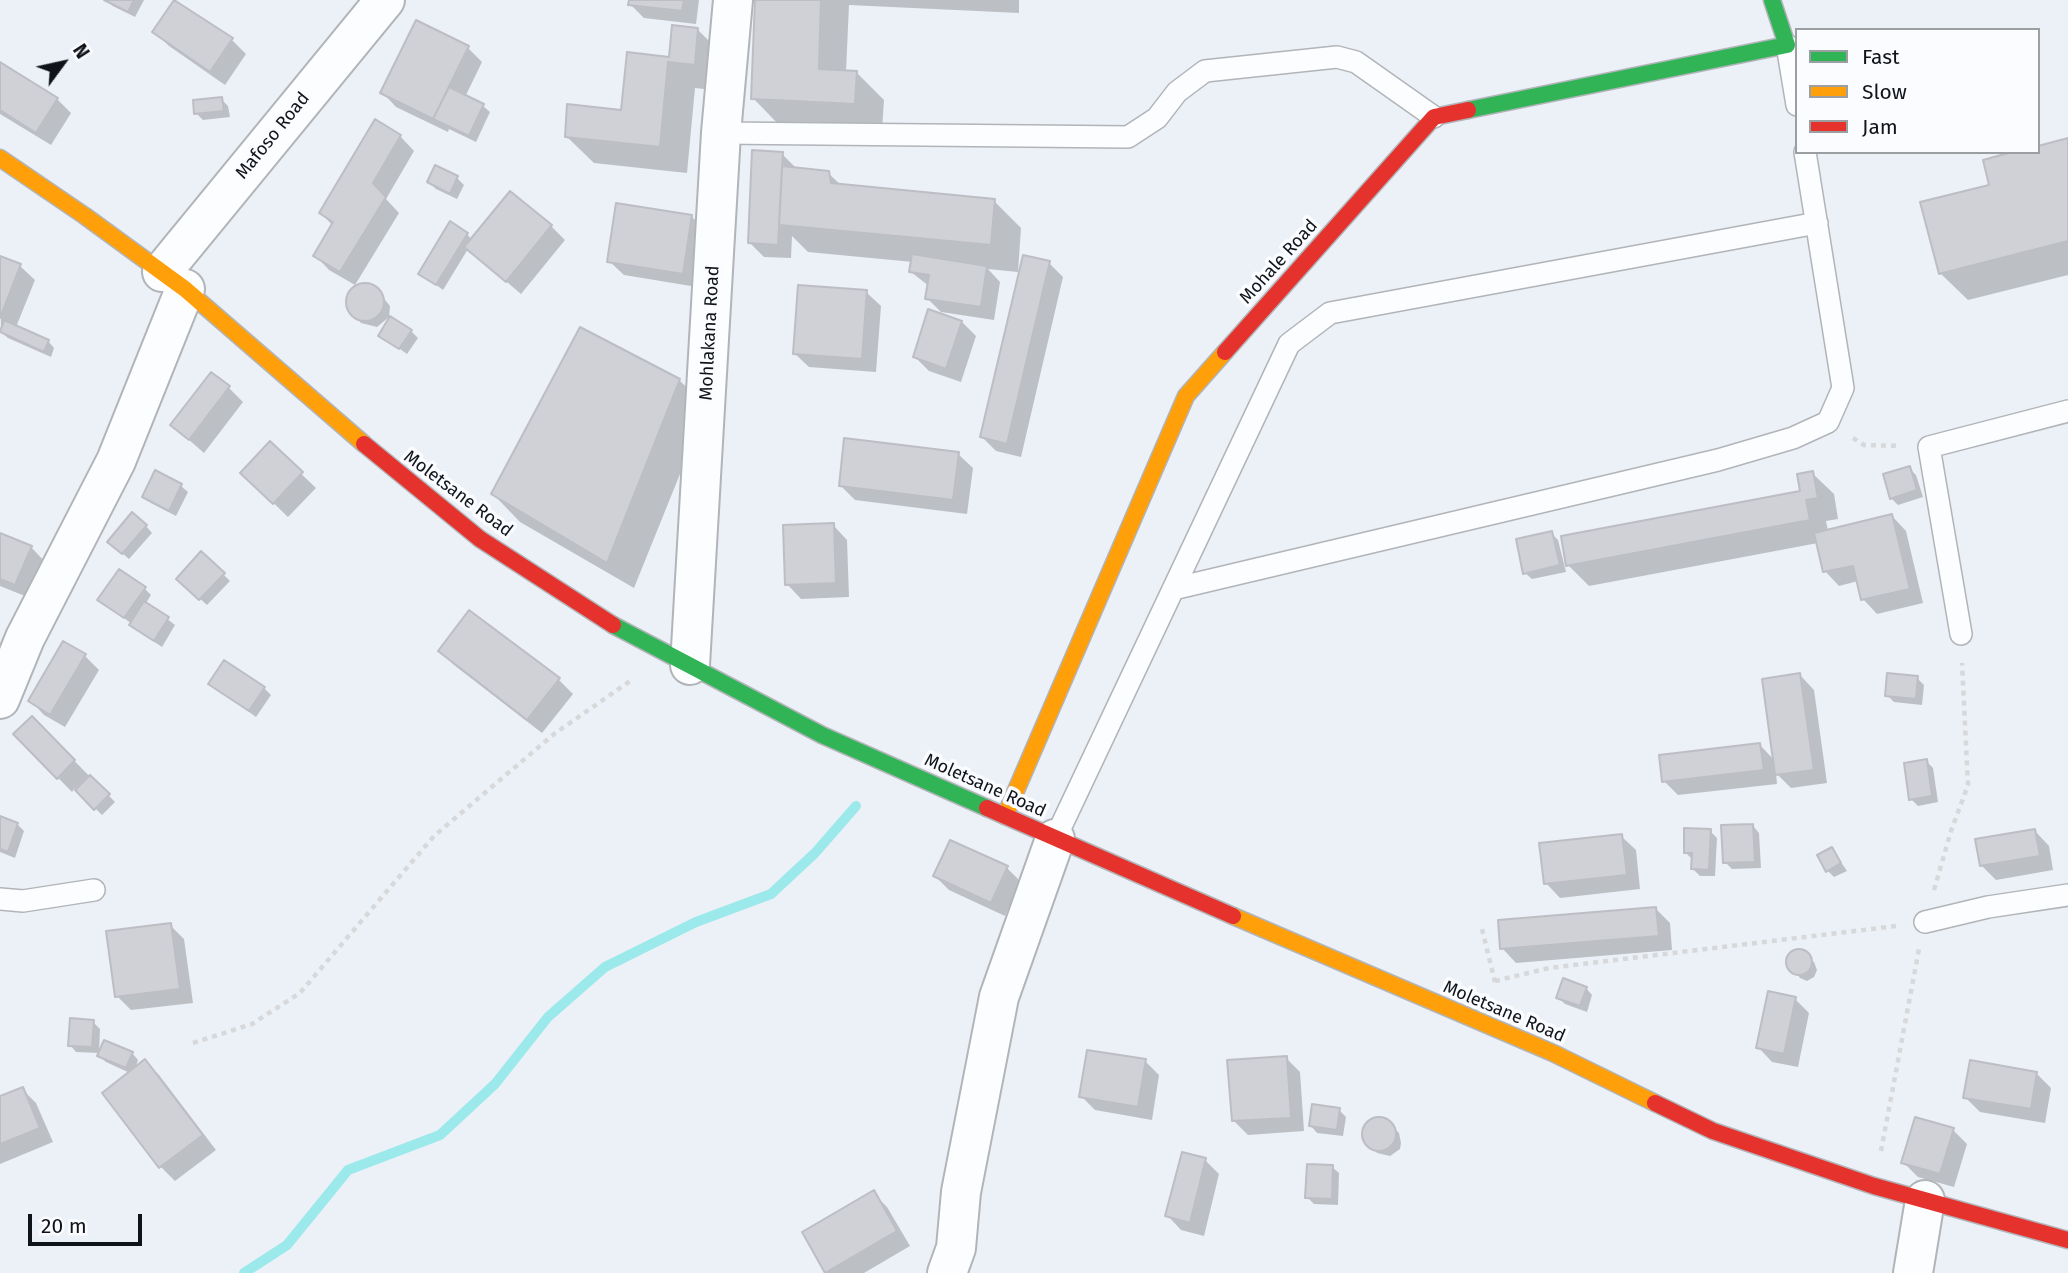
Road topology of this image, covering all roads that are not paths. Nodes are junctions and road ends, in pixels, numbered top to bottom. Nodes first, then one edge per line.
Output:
1 (384, 0) edge
2 (733, 0) edge
3 (1772, 0) edge
4 (1787, 45) junction
5 (1795, 93) edge
6 (1434, 117) junction
7 (722, 133) junction
8 (1805, 154) edge
9 (0, 158) edge
10 (1816, 223) junction
11 (173, 281) junction
12 (2068, 411) edge
13 (1173, 589) junction
14 (1961, 634) dead end
15 (674, 657) junction
16 (0, 699) edge
17 (1005, 816) junction
18 (1055, 838) junction
19 (94, 890) dead end
20 (2068, 895) edge
21 (0, 899) edge
22 (1925, 922) road end
23 (1925, 1200) junction
24 (2068, 1240) edge
25 (957, 1270) edge
26 (1913, 1273) edge

1 - 11 street, Mafoso Road
2 - 7 street, Mohlakana Road
3 - 4 street
4 - 5 lane
4 - 6 street
6 - 7 lane
6 - 17 street, Mohale Road
7 - 15 street, Mohlakana Road
8 - 10 lane
9 - 11 street, Moletsane Road
10 - 13 lane
10 - 13 lane
11 - 15 street, Moletsane Road
11 - 16 street, Mafoso Road
12 - 14 lane
13 - 18 lane
15 - 17 street, Moletsane Road
17 - 18 street, Moletsane Road
18 - 23 street, Moletsane Road
18 - 25 street
19 - 21 lane
20 - 22 lane
23 - 24 street, Moletsane Road
23 - 26 street

